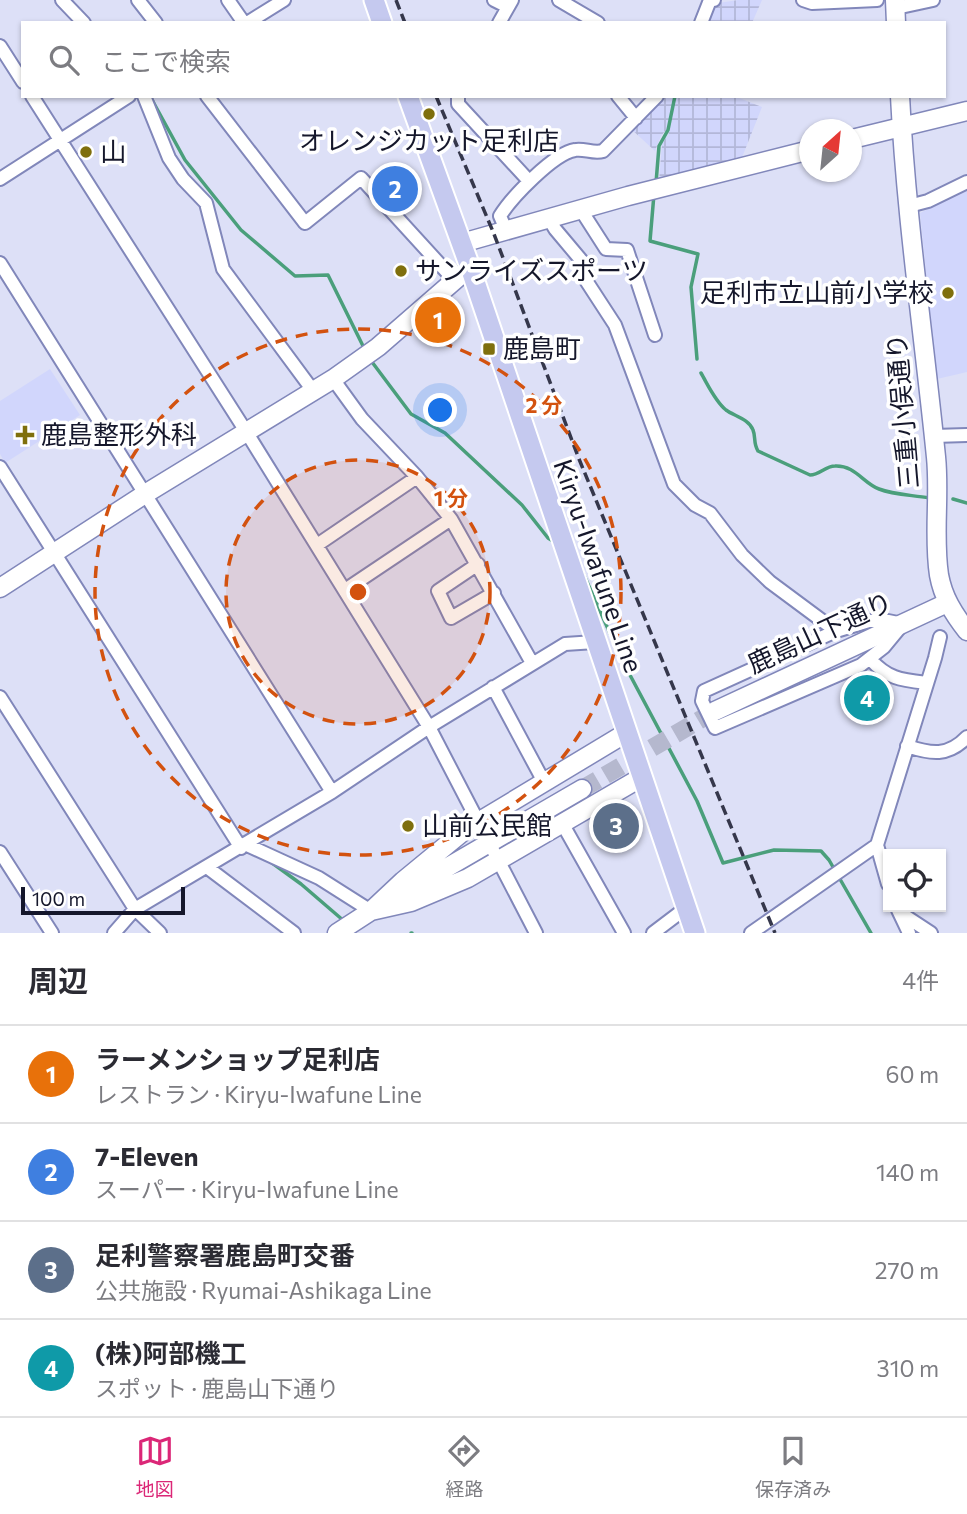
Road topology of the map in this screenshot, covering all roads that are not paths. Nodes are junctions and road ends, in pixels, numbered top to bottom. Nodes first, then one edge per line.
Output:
1 (62, 0) edge
2 (138, 0) edge
3 (228, 0) edge
4 (284, 0) edge
5 (374, 0) edge
6 (494, 0) edge
7 (559, 0) edge
8 (714, 0) edge
9 (803, 0) edge
10 (877, 0) edge
11 (933, 0) edge
12 (510, 4) edge
13 (896, 10) edge
14 (82, 21) edge
15 (154, 21) edge
16 (244, 21) edge
17 (248, 21) edge
18 (381, 21) edge
19 (500, 21) edge
20 (595, 21) edge
21 (702, 21) edge
22 (0, 46) edge
23 (21, 79) edge
24 (33, 98) edge
25 (126, 98) edge
26 (145, 98) edge
27 (209, 98) edge
28 (409, 98) edge
29 (458, 98) edge
30 (620, 98) edge
31 (655, 98) edge
32 (900, 98) edge
33 (967, 111) edge
34 (636, 118) junction
35 (902, 126) junction
36 (862, 136) edge
37 (60, 141) junction
38 (799, 153) edge
39 (0, 179) edge
40 (529, 181) junction
41 (967, 183) edge
42 (909, 206) junction
43 (580, 210) junction
44 (549, 219) junction
45 (506, 230) junction
46 (462, 243) junction
47 (0, 262) edge
48 (470, 267) junction
49 (455, 281) junction
50 (655, 335) dead end
51 (333, 379) junction
52 (314, 392) junction
53 (247, 433) junction
54 (967, 435) edge
55 (934, 436) junction
56 (0, 467) edge
57 (417, 478) junction
58 (145, 494) junction
59 (451, 519) junction
60 (317, 545) junction
61 (54, 554) junction
62 (478, 564) junction
63 (0, 588) edge
64 (345, 590) junction
65 (494, 593) junction
66 (947, 603) junction
67 (903, 624) junction
68 (836, 631) junction
69 (967, 631) edge
70 (940, 637) dead end
71 (595, 642) junction
72 (870, 659) junction
73 (532, 663) junction
74 (927, 683) junction
75 (493, 687) junction
76 (0, 697) edge
77 (715, 711) tunnel mouth
78 (429, 727) junction
79 (626, 733) junction
80 (967, 737) edge
81 (907, 746) junction
82 (642, 777) junction
83 (544, 782) junction
84 (582, 789) tunnel mouth
85 (332, 792) junction
86 (478, 822) junction
87 (562, 822) junction
88 (488, 843) junction
89 (877, 845) junction
90 (244, 846) junction
91 (0, 852) edge
92 (498, 861) junction
93 (883, 866) edge
94 (208, 868) junction
95 (686, 908) junction
96 (135, 909) junction
97 (371, 911) junction
98 (899, 912) edge
99 (902, 912) edge
100 (52, 933) edge
101 (114, 933) edge
102 (160, 933) edge
103 (294, 933) edge
104 (337, 933) edge
105 (536, 933) edge
106 (624, 933) edge
107 (653, 933) edge
108 (695, 933) edge
109 (751, 933) edge
110 (909, 933) edge
111 (930, 933) edge

1 - 14 street
2 - 15 street
3 - 16 street
4 - 17 street
5 - 18 main road
6 - 12 street
7 - 20 street
8 - 21 street
9 - 10 street
11 - 13 street
12 - 19 street
22 - 23 street
24 - 37 street
25 - 37 street
26 - 52 street
27 - 49 street
28 - 46 main road, Kiryu-Iwafune Line
29 - 40 street
30 - 34 street
31 - 34 street
32 - 35 street, 三重小俣通り
33 - 35 street
34 - 40 street
35 - 36 street
35 - 42 street, 三重小俣通り
37 - 39 street
37 - 53 street
38 - 43 street
40 - 45 street
41 - 42 street
42 - 55 street, 三重小俣通り
43 - 44 street
43 - 50 street
44 - 45 street
44 - 68 street
45 - 46 street
46 - 48 main road, Kiryu-Iwafune Line
47 - 58 street
48 - 49 street
48 - 71 main road, Kiryu-Iwafune Line
49 - 51 street
51 - 52 street
51 - 57 street
52 - 53 street
53 - 58 street
53 - 60 street
54 - 55 street
55 - 66 street, 三重小俣通り
56 - 61 street
57 - 59 street
57 - 60 street
58 - 61 street
58 - 85 street
59 - 62 street
59 - 64 street
60 - 64 street
61 - 63 street
61 - 90 street
62 - 65 street
62 - 65 street
64 - 78 street
65 - 73 street
66 - 67 street, 鹿島山下通り
66 - 69 street, 三重小俣通り
67 - 68 street
67 - 72 street
67 - 77 street, 鹿島山下通り
68 - 72 street
70 - 74 street
71 - 73 street
71 - 79 main road, Kiryu-Iwafune Line
72 - 74 street
73 - 75 street
74 - 81 street
75 - 78 street
75 - 83 street
76 - 96 street
78 - 85 street
78 - 86 street
79 - 82 main road, Kiryu-Iwafune Line
79 - 83 street
80 - 81 street
81 - 89 street
82 - 87 street
82 - 95 main road, Kiryu-Iwafune Line
83 - 86 street
84 - 88 street
85 - 90 street
86 - 88 street
86 - 97 street
87 - 92 street
87 - 106 street
88 - 92 street
88 - 97 street
89 - 93 street
89 - 109 street
90 - 94 street
90 - 97 street
91 - 100 street
92 - 97 street
92 - 105 street
94 - 96 street
94 - 103 street
95 - 107 street
95 - 108 main road, Kiryu-Iwafune Line
96 - 101 street
96 - 102 street
97 - 104 street
98 - 110 street
99 - 111 street

